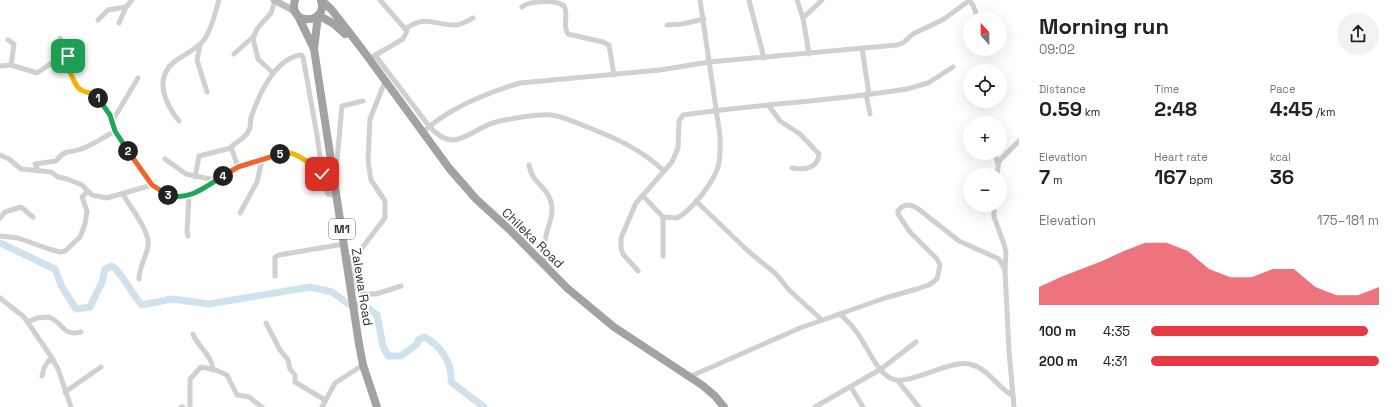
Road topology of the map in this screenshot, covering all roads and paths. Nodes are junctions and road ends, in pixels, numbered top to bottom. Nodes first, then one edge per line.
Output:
1 (132, 0) edge
2 (219, 0) edge
3 (275, 0) edge
4 (295, 0) edge
5 (321, 0) edge
6 (380, 0) edge
7 (700, 0) edge
8 (749, 0) edge
9 (797, 0) edge
10 (822, 0) edge
11 (970, 0) edge
12 (126, 7) junction
13 (522, 7) dead end
14 (976, 12) edge
15 (297, 14) junction
16 (318, 16) junction
17 (474, 18) dead end
18 (803, 18) junction
19 (704, 19) junction
20 (98, 20) dead end
21 (119, 23) dead end
22 (667, 25) dead end
23 (405, 29) junction
24 (254, 36) junction
25 (60, 38) dead end
26 (8, 40) dead end
27 (200, 45) junction
28 (862, 48) junction
29 (314, 49) junction
30 (234, 54) dead end
31 (809, 54) junction
32 (372, 57) junction
33 (764, 58) junction
34 (709, 62) junction
35 (10, 65) junction
36 (0, 66) edge
37 (67, 67) junction
38 (953, 67) dead end
39 (273, 73) junction
40 (614, 75) junction
41 (138, 78) dead end
42 (384, 84) junction
43 (207, 92) dead end
44 (868, 94) junction
45 (363, 101) dead end
46 (769, 106) junction
47 (715, 110) junction
48 (870, 114) dead end
49 (113, 120) junction
50 (179, 122) dead end
51 (426, 129) junction
52 (115, 131) junction
53 (1019, 141) edge
54 (231, 148) junction
55 (0, 155) edge
56 (165, 159) dead end
57 (262, 160) junction
58 (997, 160) edge
59 (331, 162) junction
60 (998, 164) junction
61 (529, 165) dead end
62 (238, 167) junction
63 (322, 168) junction
64 (792, 168) dead end
65 (998, 168) edge
66 (38, 171) junction
67 (664, 171) junction
68 (195, 176) junction
69 (215, 180) junction
70 (152, 185) junction
71 (87, 192) junction
72 (123, 194) junction
73 (189, 196) junction
74 (336, 196) junction
75 (643, 196) junction
76 (696, 201) junction
77 (994, 212) edge
78 (240, 213) dead end
79 (663, 216) junction
80 (33, 217) dead end
81 (0, 218) edge
82 (0, 236) edge
83 (188, 236) dead end
84 (344, 244) junction
85 (663, 256) dead end
86 (348, 258) junction
87 (544, 263) junction
88 (1005, 270) junction
89 (638, 271) dead end
90 (275, 276) dead end
91 (139, 279) dead end
92 (401, 286) dead end
93 (0, 298) edge
94 (6, 303) junction
95 (0, 308) edge
96 (840, 314) junction
97 (822, 320) junction
98 (28, 322) junction
99 (266, 323) dead end
100 (81, 332) dead end
101 (193, 334) dead end
102 (916, 342) dead end
103 (54, 361) junction
104 (363, 365) junction
105 (101, 367) dead end
106 (880, 369) junction
107 (213, 370) junction
108 (42, 376) dead end
109 (689, 377) junction
110 (898, 381) junction
111 (851, 386) junction
112 (65, 392) junction
113 (1013, 396) junction
114 (325, 400) junction
115 (71, 407) edge
116 (190, 407) edge
117 (262, 407) edge
118 (322, 407) edge
119 (377, 407) edge
120 (718, 407) edge
121 (724, 407) edge
122 (815, 407) edge
123 (863, 407) edge
124 (919, 407) edge
125 (1014, 407) edge

1 - 12 street
2 - 27 street
3 - 15 main road
3 - 24 street
4 - 15 highway, M1
5 - 16 highway, M1
5 - 32 highway, Chileka Road
6 - 23 street
7 - 19 street
8 - 33 street
9 - 18 street
10 - 18 street
11 - 14 street
11 - 28 street
12 - 20 street
12 - 21 street
13 - 40 street
15 - 16 highway
15 - 29 highway, Zalewa Road / M1
16 - 29 highway, Zalewa Road / M1
16 - 42 highway
17 - 23 street
18 - 31 street
19 - 22 street
19 - 34 street
23 - 32 street
24 - 30 street
24 - 39 street
25 - 37 street
26 - 35 street
27 - 43 street
27 - 50 street
28 - 31 street
28 - 44 street
29 - 59 highway, Zalewa Road / M1
31 - 33 street
32 - 51 highway, Chileka Road
33 - 34 street
34 - 40 street
34 - 47 street
35 - 36 street
35 - 37 street
37 - 49 street
38 - 44 street
39 - 54 street
39 - 63 street
40 - 51 street
41 - 49 street
42 - 86 street
42 - 120 highway
44 - 46 street
44 - 48 street
45 - 59 street
46 - 47 street
46 - 64 street
47 - 67 street
47 - 76 street
49 - 52 street
51 - 67 street
51 - 87 highway, Chileka Road
52 - 66 street
52 - 70 street
53 - 60 street
54 - 62 street
54 - 68 street
55 - 66 street
56 - 68 street
57 - 62 street
57 - 63 street
57 - 78 street
58 - 60 street
59 - 74 highway, Zalewa Road / M1
60 - 65 street
61 - 87 street
62 - 69 street
63 - 74 street
66 - 71 street
67 - 75 street
68 - 69 street
69 - 73 street
70 - 72 street
70 - 73 street
71 - 72 street
71 - 82 street
72 - 91 street
73 - 83 street
74 - 84 highway, Zalewa Road / M1
75 - 79 street
75 - 89 street
76 - 79 street
76 - 97 street
77 - 88 street
79 - 85 street
80 - 81 street
84 - 86 highway, Zalewa Road / M1
84 - 90 street
86 - 92 street
86 - 104 highway, Zalewa Road / M1
87 - 109 highway, Chileka Road
88 - 96 street
88 - 113 street
93 - 94 street
94 - 95 street
94 - 98 street
96 - 97 street
96 - 106 street
97 - 109 street
98 - 100 street
98 - 103 street
99 - 114 street
101 - 107 street
102 - 106 street
103 - 108 street
103 - 112 street
104 - 114 street
104 - 119 highway, Zalewa Road / M1
105 - 112 street
106 - 110 street
106 - 111 street
107 - 116 street
107 - 117 street
109 - 121 highway, Chileka Road
110 - 113 street
110 - 124 street
111 - 122 street
111 - 123 street
112 - 115 street
113 - 125 street
114 - 118 street

